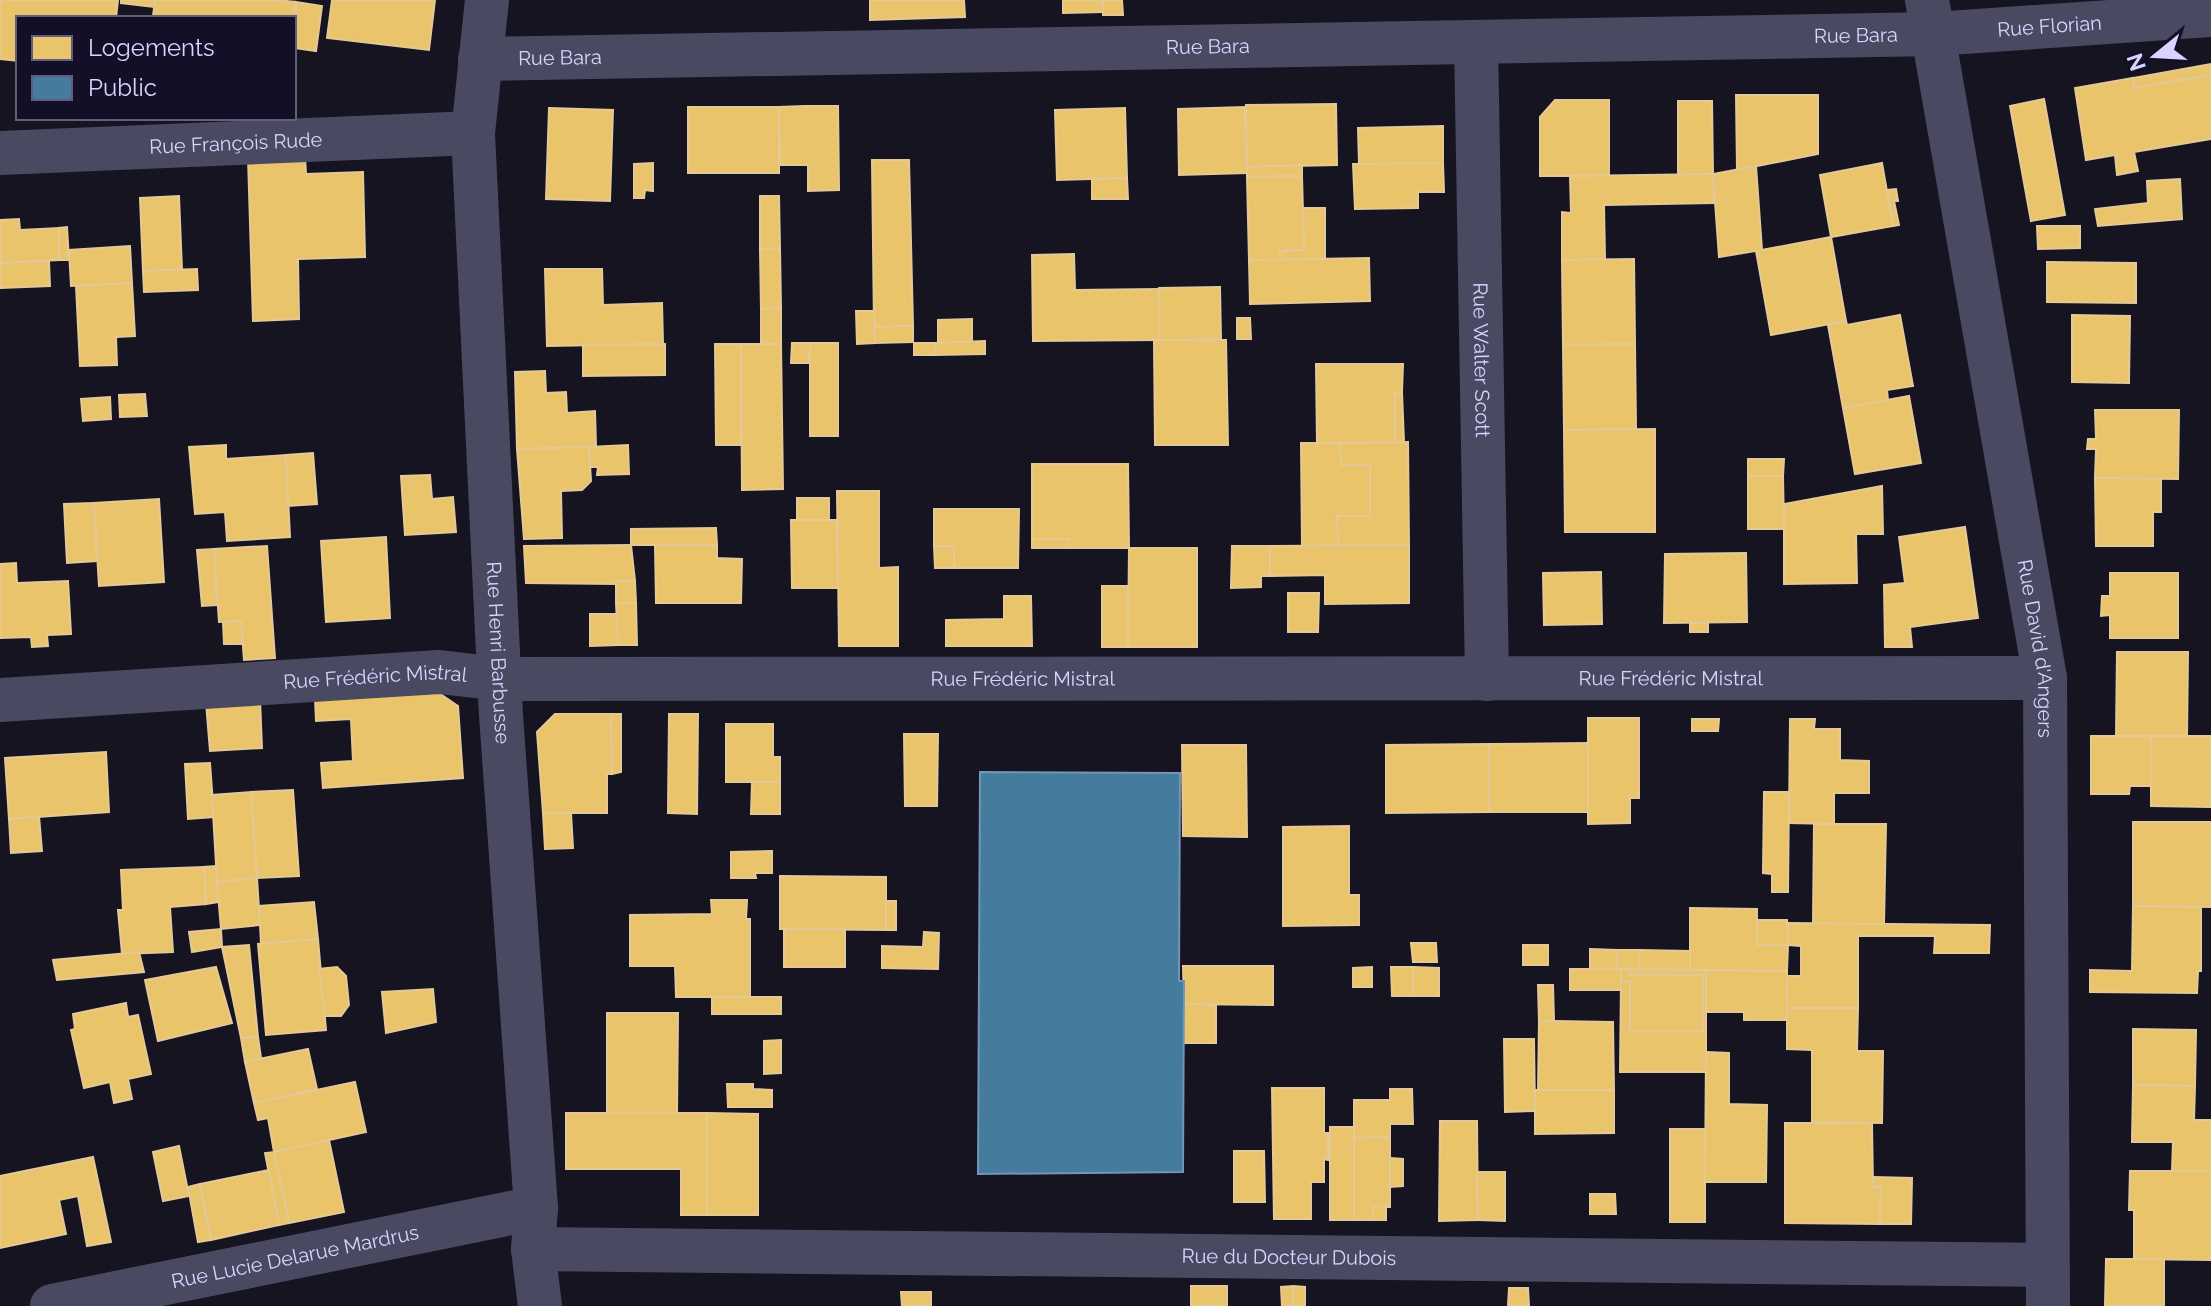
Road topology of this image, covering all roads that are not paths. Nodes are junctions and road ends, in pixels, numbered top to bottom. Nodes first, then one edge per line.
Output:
1 (487, 0) edge
2 (2211, 15) edge
3 (1930, 17) edge
4 (1476, 42) junction
5 (480, 59) junction
6 (473, 133) junction
7 (0, 153) edge
8 (2045, 678) junction
9 (501, 679) junction
10 (1487, 679) junction
11 (0, 700) edge
12 (534, 1229) junction
13 (2047, 1286) edge
14 (52, 1306) edge
15 (540, 1306) edge

1 - 5 street, Rue Henri Barbusse
2 - 3 street, Rue Florian
3 - 4 street, Rue Bara
3 - 8 street, Rue David d'Angers
4 - 5 street, Rue Bara
4 - 10 street, Rue Walter Scott
5 - 6 street, Rue Henri Barbusse
6 - 7 street, Rue François Rude
6 - 9 street, Rue Henri Barbusse
8 - 10 street, Rue Frédéric Mistral
8 - 13 street, Rue David d'Angers
9 - 10 street, Rue Frédéric Mistral
9 - 11 street, Rue Frédéric Mistral
9 - 12 street, Rue Henri Barbusse
12 - 13 street, Rue du Docteur Dubois
12 - 14 street, Rue Lucie Delarue Mardrus
12 - 15 street, Rue Henri Barbusse

